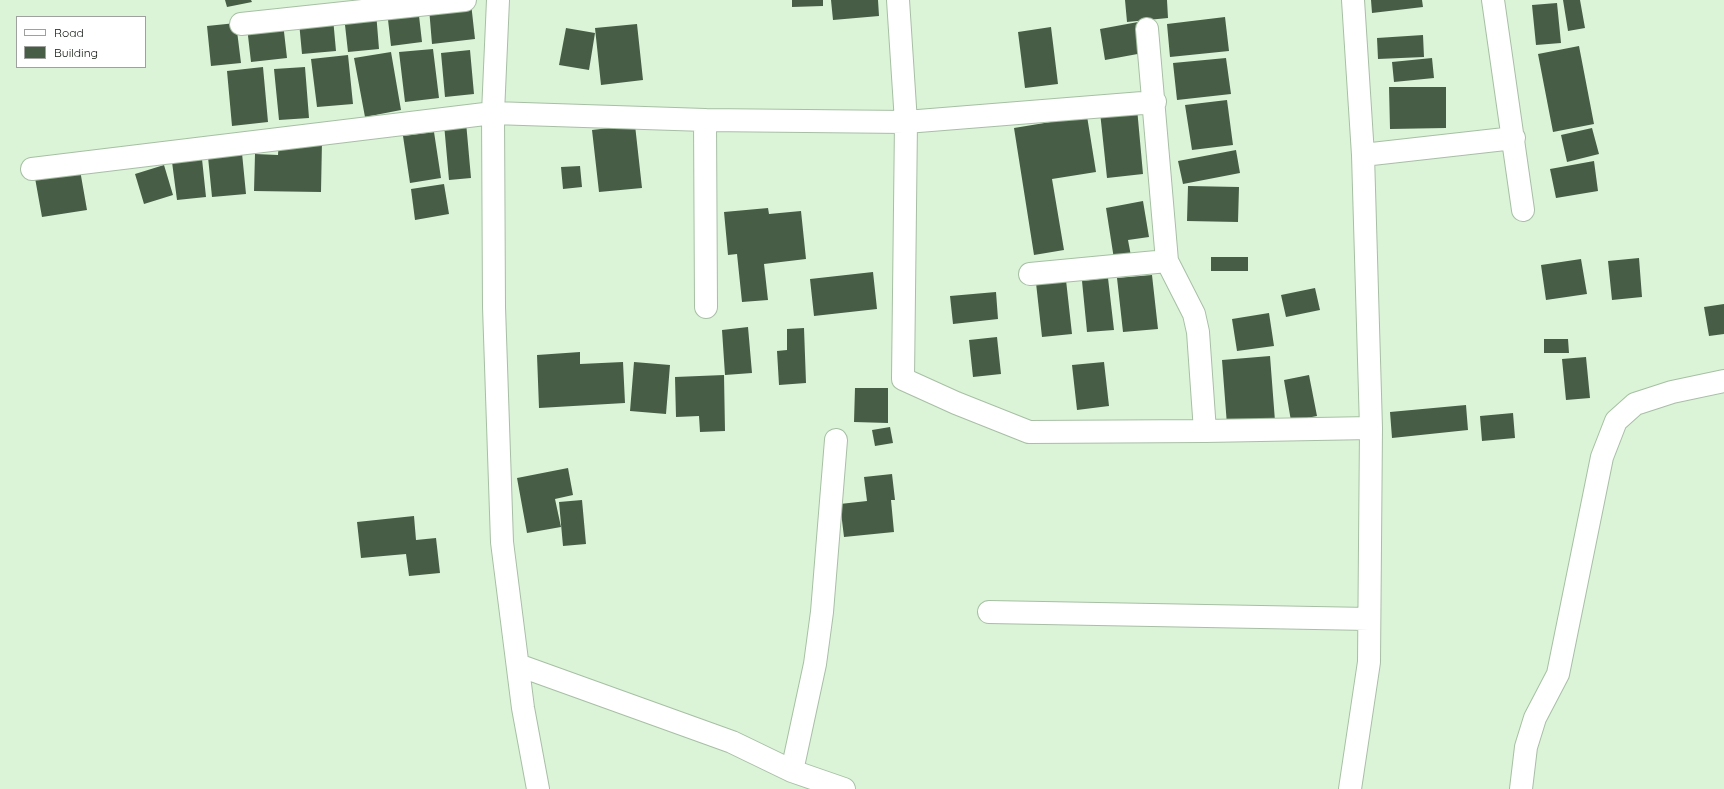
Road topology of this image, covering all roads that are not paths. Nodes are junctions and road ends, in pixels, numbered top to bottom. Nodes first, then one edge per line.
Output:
1 (465, 0) edge
2 (498, 0) edge
3 (898, 0) edge
4 (1353, 0) edge
5 (1493, 0) edge
6 (241, 24) dead end
7 (1147, 29) dead end
8 (1155, 102) junction
9 (493, 113) junction
10 (705, 120) junction
11 (906, 122) junction
12 (1514, 138) junction
13 (1363, 154) junction
14 (32, 169) dead end
15 (1523, 210) dead end
16 (1168, 261) junction
17 (1030, 274) dead end
18 (706, 307) dead end
19 (1724, 381) edge
20 (1371, 428) junction
21 (1205, 431) junction
22 (836, 440) dead end
23 (989, 612) dead end
24 (1369, 619) junction
25 (518, 665) junction
26 (792, 771) junction
27 (538, 789) edge
28 (844, 789) edge
29 (1350, 789) edge
30 (1521, 789) edge

1 - 6 street
2 - 9 street
3 - 11 street
4 - 13 street
5 - 12 street
7 - 8 street
8 - 11 street
8 - 16 street
9 - 10 street
9 - 14 street
9 - 25 street
10 - 11 street
10 - 18 street
11 - 21 street
12 - 13 street
12 - 15 street
13 - 20 street
16 - 17 street
16 - 21 street
19 - 30 street
20 - 21 street
20 - 24 street
22 - 26 street
23 - 24 street
24 - 29 street
25 - 26 street
25 - 27 street
26 - 28 street

